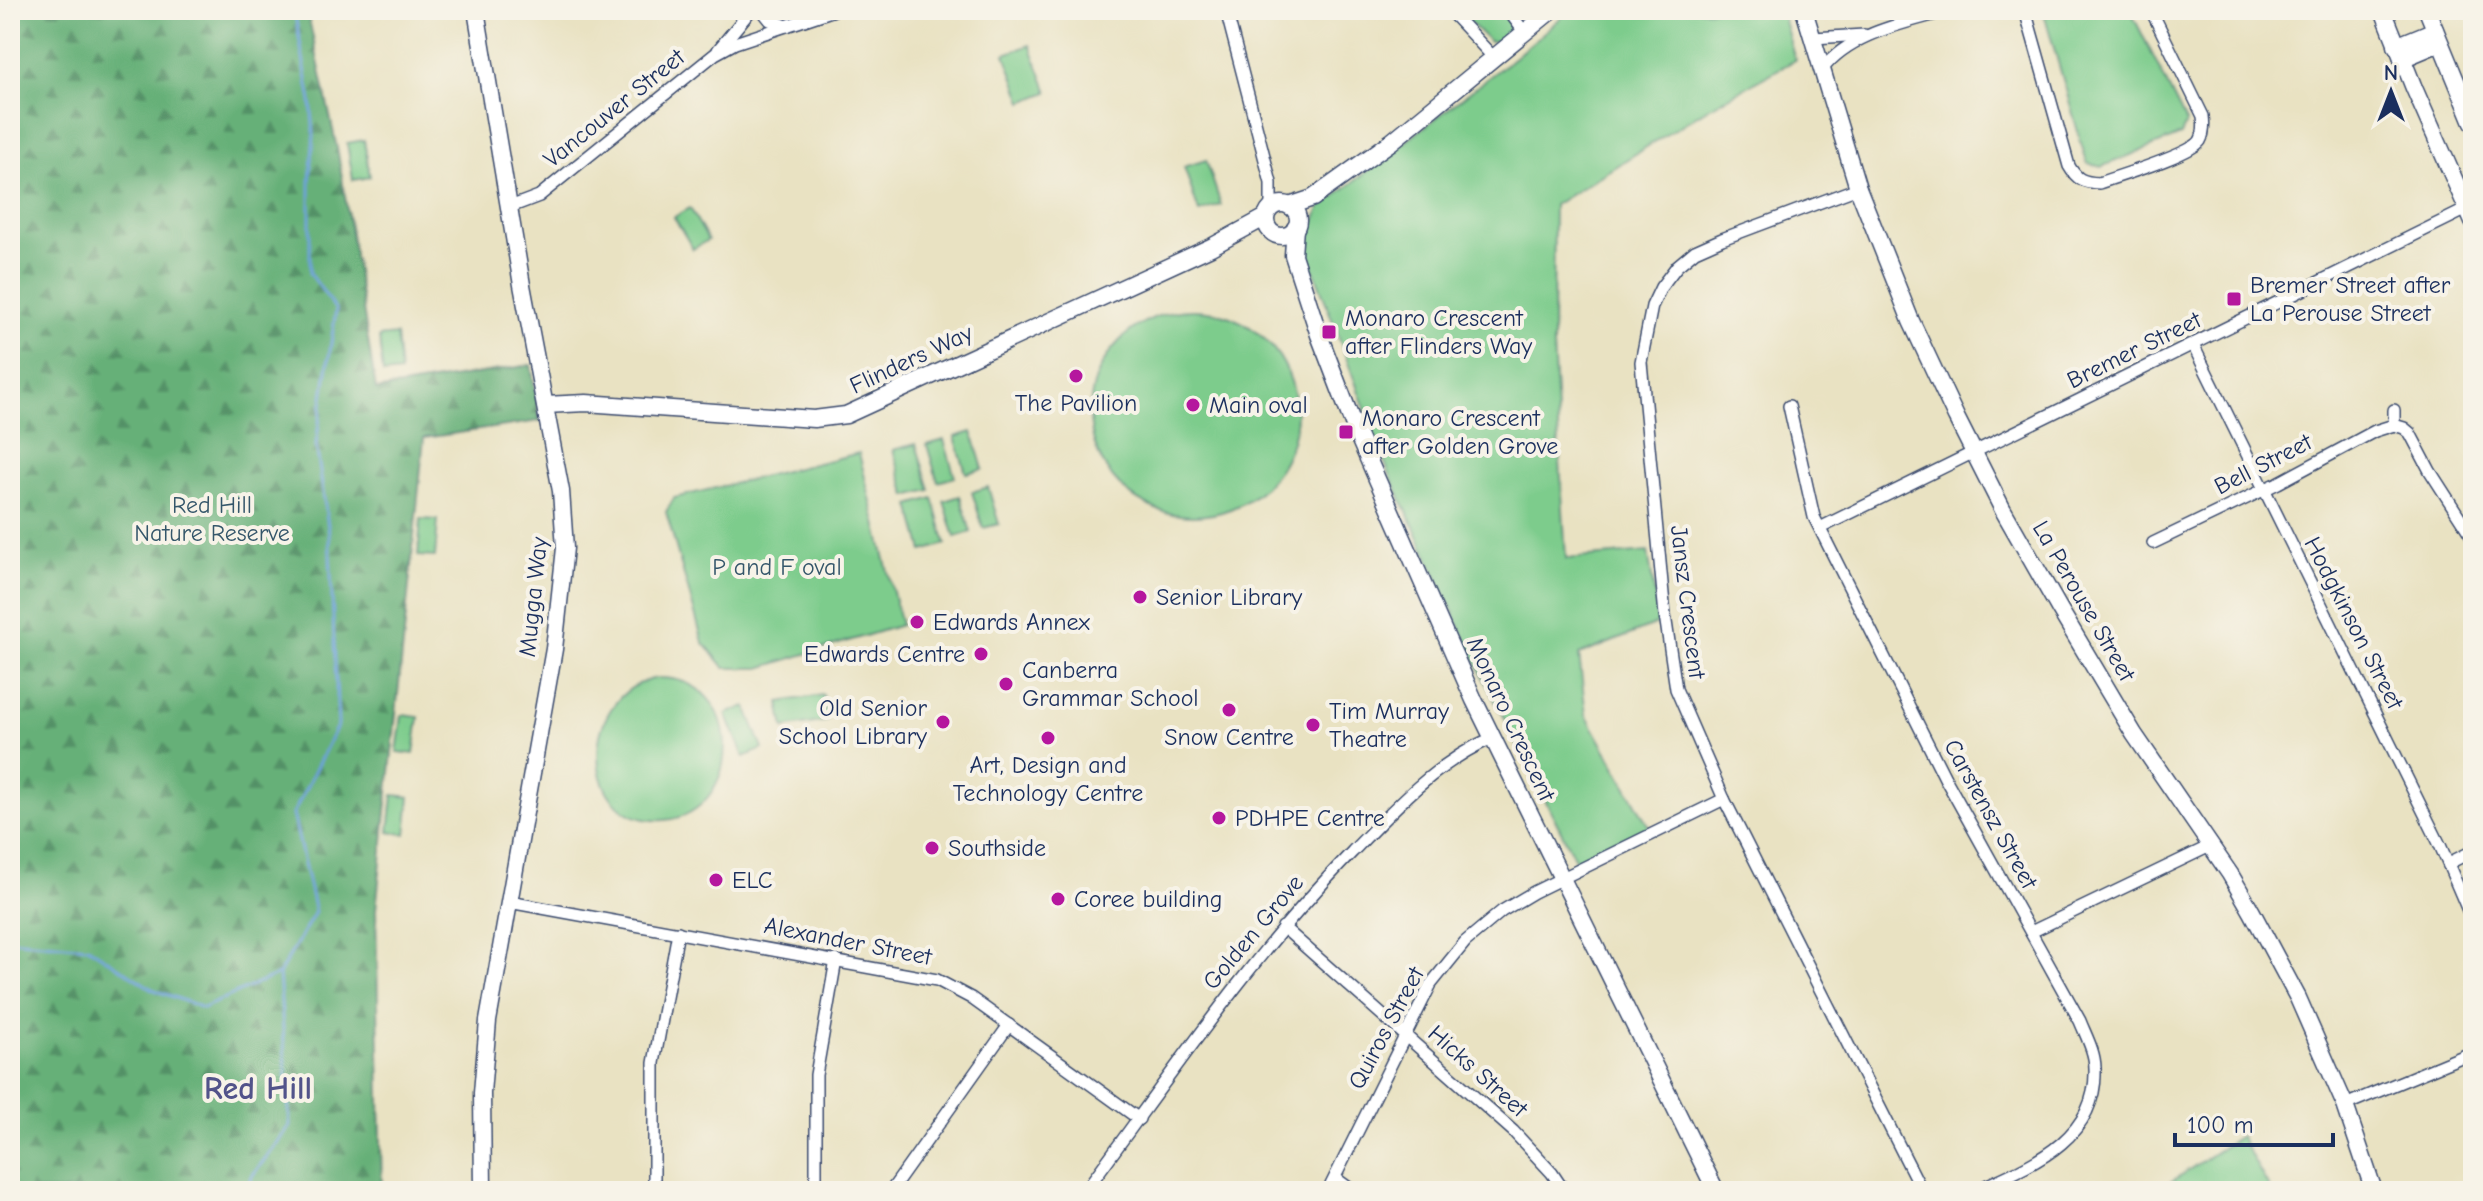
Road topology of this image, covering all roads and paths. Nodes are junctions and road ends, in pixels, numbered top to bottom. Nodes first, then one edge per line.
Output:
1 (476, 10) edge
2 (751, 10) edge
3 (762, 10) edge
4 (834, 10) edge
5 (1226, 10) edge
6 (1449, 10) edge
7 (1508, 10) edge
8 (1552, 10) edge
9 (1804, 10) edge
10 (1950, 10) edge
11 (2025, 10) edge
12 (2151, 10) edge
13 (2383, 10) edge
14 (2427, 10) edge
15 (788, 26) junction
16 (1525, 33) junction
17 (1873, 34) junction
18 (2437, 37) junction
19 (1813, 38) junction
20 (2399, 53) junction
21 (715, 54) junction
22 (1495, 59) junction
23 (1822, 70) junction
24 (2473, 122) edge
25 (1858, 188) junction
26 (510, 207) junction
27 (2472, 210) edge
28 (1284, 214) junction
29 (1275, 234) junction
30 (1211, 247) junction
31 (1293, 255) junction
32 (2193, 345) junction
33 (1789, 406) dead end
34 (545, 410) junction
35 (2394, 410) dead end
36 (2394, 425) junction
37 (1974, 455) junction
38 (2263, 490) junction
39 (1820, 528) junction
40 (2473, 538) edge
41 (2153, 543) dead end
42 (1492, 738) junction
43 (1724, 799) junction
44 (2210, 846) junction
45 (2473, 851) edge
46 (2449, 863) junction
47 (1561, 880) junction
48 (509, 902) junction
49 (2473, 922) edge
50 (1283, 927) junction
51 (678, 932) junction
52 (2031, 932) junction
53 (836, 960) junction
54 (1009, 1025) junction
55 (1405, 1035) junction
56 (2473, 1052) edge
57 (2345, 1105) junction
58 (1139, 1119) junction
59 (1335, 1178) junction
60 (483, 1191) edge
61 (654, 1191) edge
62 (816, 1191) edge
63 (891, 1191) edge
64 (1085, 1191) edge
65 (1328, 1191) edge
66 (1353, 1191) edge
67 (1564, 1191) edge
68 (1716, 1191) edge
69 (1922, 1191) edge
70 (1974, 1191) edge
71 (2374, 1191) edge

1 - 26 street, Mugga Way
2 - 21 street
3 - 15 street
4 - 15 street, Vancouver Street
5 - 28 street, Monaro Crescent
6 - 22 street
7 - 16 street
8 - 16 street, Flinders Way
9 - 19 street, La Perouse Street
10 - 17 street
11 - 12 street
13 - 20 street
14 - 18 street
15 - 21 street, Vancouver Street
16 - 22 street, Flinders Way
17 - 19 street
17 - 23 street
18 - 20 street
18 - 24 street
19 - 23 street, La Perouse Street
20 - 27 street
21 - 26 street, Vancouver Street
22 - 28 street, Flinders Way
23 - 25 street, La Perouse Street
25 - 37 street, La Perouse Street
25 - 43 street, Jansz Crescent
26 - 34 street, Mugga Way
27 - 32 street, Bremer Street
28 - 29 street, Monaro Crescent
28 - 30 street, Flinders Way
28 - 31 street, Monaro Crescent
29 - 30 street, Flinders Way
29 - 31 street, Monaro Crescent
30 - 34 street, Flinders Way
31 - 42 street, Monaro Crescent
32 - 37 street, Bremer Street
32 - 38 street, Hodgkinson Street
33 - 39 street, Carstensz Street
34 - 48 street, Mugga Way
35 - 36 street
36 - 38 street, Bell Street
36 - 40 street
37 - 39 street, Bremer Street
37 - 44 street, La Perouse Street
38 - 41 street, Bell Street
38 - 46 street, Hodgkinson Street
39 - 52 street, Carstensz Street
42 - 47 street, Monaro Crescent
42 - 50 street, Golden Grove
43 - 47 street, Quiros Street
43 - 69 street, Jansz Crescent
44 - 52 street
44 - 57 street, La Perouse Street
45 - 46 street
46 - 49 street, Hodgkinson Street
47 - 55 street, Quiros Street
47 - 68 street, Monaro Crescent
48 - 51 street, Alexander Street
48 - 60 street, Mugga Way
50 - 55 street, Hicks Street
50 - 58 street, Golden Grove
51 - 53 street, Alexander Street
51 - 61 street
52 - 70 street, Carstensz Street
53 - 54 street, Alexander Street
53 - 62 street
54 - 58 street, Alexander Street
54 - 63 street
55 - 59 street, Quiros Street
55 - 67 street, Hicks Street
56 - 57 street
57 - 71 street, La Perouse Street
58 - 64 street, Golden Grove
59 - 65 street, Quiros Street
59 - 66 street

